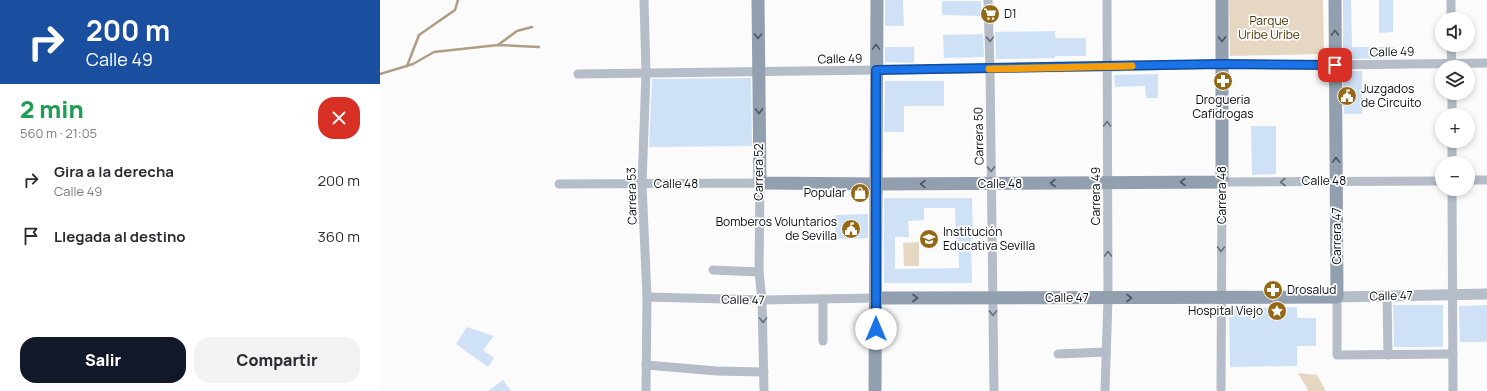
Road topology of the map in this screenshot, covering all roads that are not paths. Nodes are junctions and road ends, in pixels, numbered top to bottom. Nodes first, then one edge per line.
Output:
1 (644, 0) edge
2 (758, 0) edge
3 (877, 0) edge
4 (988, 0) edge
5 (1107, 0) edge
6 (1222, 0) edge
7 (1334, 0) edge
8 (1451, 0) edge
9 (1451, 12) edge
10 (1487, 62) edge
11 (1475, 63) edge
12 (1221, 64) junction
13 (1335, 65) junction
14 (1435, 65) edge
15 (1107, 67) junction
16 (990, 68) junction
17 (876, 70) junction
18 (759, 72) junction
19 (646, 73) junction
20 (578, 74) dead end
21 (1475, 180) edge
22 (1487, 180) edge
23 (1336, 181) junction
24 (1435, 181) edge
25 (1222, 182) junction
26 (760, 183) junction
27 (1107, 183) junction
28 (559, 184) dead end
29 (642, 184) junction
30 (877, 184) junction
31 (991, 184) junction
32 (1452, 196) edge
33 (713, 270) dead end
34 (759, 272) junction
35 (1487, 294) edge
36 (1453, 295) junction
37 (1387, 296) junction
38 (647, 297) junction
39 (1221, 297) junction
40 (1337, 297) junction
41 (876, 298) junction
42 (993, 298) junction
43 (1108, 298) junction
44 (762, 300) junction
45 (823, 300) junction
46 (822, 341) dead end
47 (1106, 352) junction
48 (1058, 354) dead end
49 (1453, 354) junction
50 (1388, 355) junction
51 (646, 365) junction
52 (764, 372) junction
53 (1221, 389) dead end
54 (646, 391) edge
55 (764, 391) edge
56 (875, 391) edge
57 (994, 391) edge
58 (1106, 391) edge
59 (1453, 391) edge

1 - 19 street, Carrera 53
2 -> 18 main road, Carrera 52
17 -> 3 main road
4 -> 16 street, Carrera 50
5 - 15 street, Carrera 49
6 -> 12 main road, Carrera 48
13 -> 7 main road, Carrera 47
8 - 9 street
10 - 11 street, Calle 49
12 - 13 street, Calle 49
12 - 15 street, Calle 49
12 - 25 main road, Carrera 48
13 - 14 street, Calle 49
23 -> 13 main road, Carrera 47
15 - 16 street, Calle 49
27 -> 15 street, Carrera 49
16 - 17 street, Calle 49
16 -> 31 street, Carrera 50
17 - 18 street, Calle 49
17 - 30 main road
18 - 19 street, Calle 49
18 -> 26 main road, Carrera 52
19 - 20 street, Calle 49
19 - 29 street, Carrera 53
21 - 22 street
23 - 24 street, Calle 48
23 -> 25 street, Calle 48
23 - 40 main road, Carrera 47
25 -> 27 main road, Calle 48
25 -> 39 street, Carrera 48
26 - 29 street, Calle 48
26 - 30 main road, Calle 48
26 - 34 street, Carrera 52
27 -> 31 main road, Calle 48
43 -> 27 street, Carrera 49
28 - 29 street, Calle 48
29 - 38 street, Carrera 53
31 -> 30 main road, Calle 48
30 - 41 main road
31 - 42 street, Carrera 50
32 - 36 street
33 - 34 street
34 - 44 street, Carrera 52
35 - 36 street, Calle 47
36 - 37 street, Calle 47
36 - 49 street
37 - 40 street, Calle 47
37 - 50 street
38 - 44 street, Calle 47
38 - 51 street, Carrera 53
39 - 40 main road, Calle 47
43 -> 39 main road, Calle 47
39 - 53 street, Carrera 48
40 - 50 street, Carrera 47
41 -> 42 main road, Calle 47
41 - 45 street, Calle 47
41 - 56 main road
42 - 43 main road, Calle 47
42 -> 57 street, Carrera 50
43 - 47 street, Carrera 49
44 - 45 street, Calle 47
44 -> 52 street, Carrera 52
45 - 46 street
47 - 48 street
47 - 58 street, Carrera 49
49 - 50 street, Carrera 47
49 - 59 street
51 - 52 street
51 - 54 street, Carrera 53
52 - 55 street, Carrera 52

